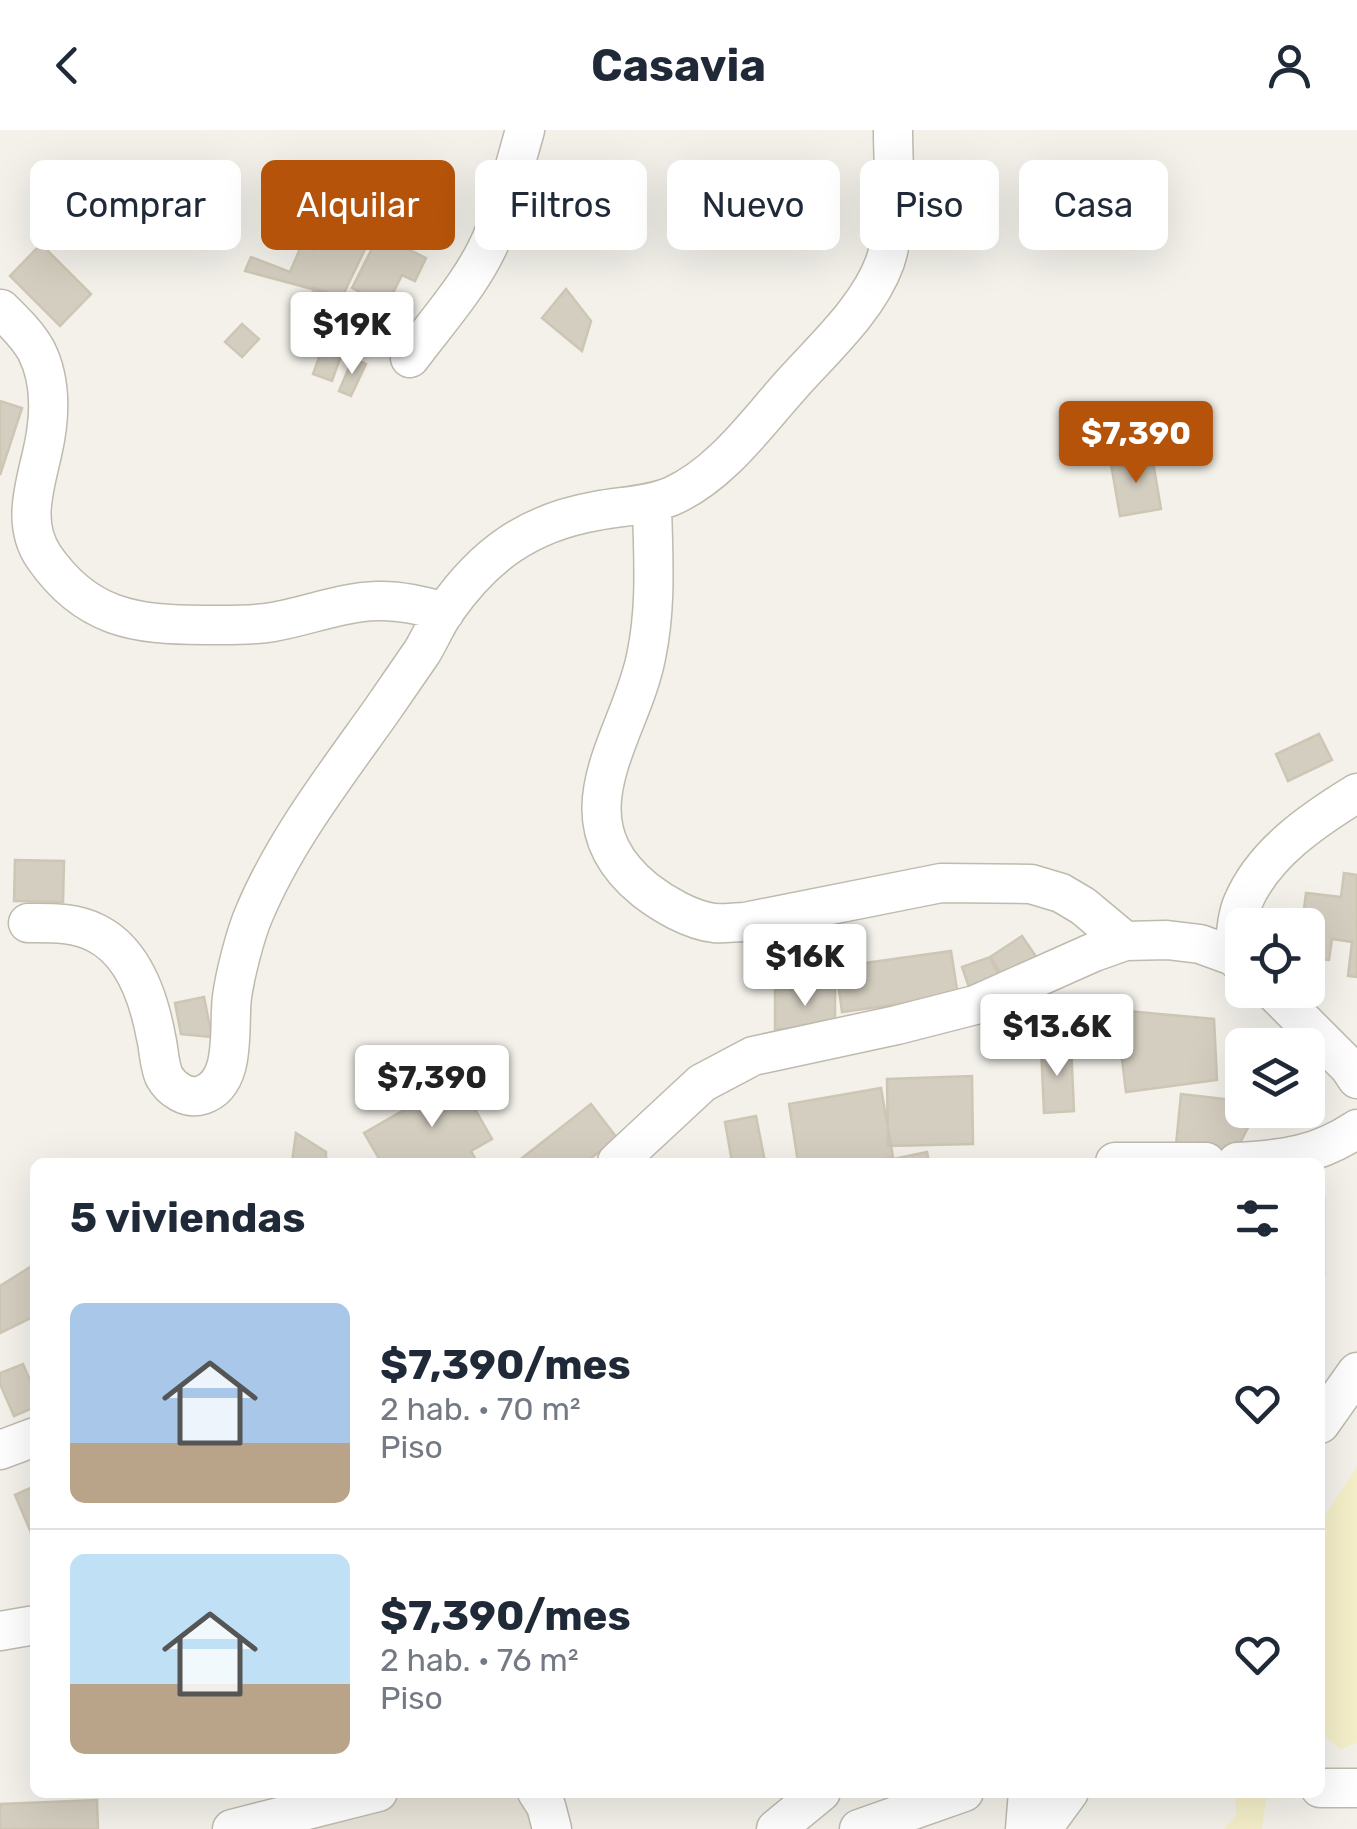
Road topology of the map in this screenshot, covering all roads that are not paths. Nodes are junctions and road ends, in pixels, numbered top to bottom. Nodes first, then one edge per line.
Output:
1 (525, 130) edge
2 (893, 130) edge
3 (1, 309) edge
4 (410, 358) dead end
5 (652, 503) junction
6 (445, 612) junction
7 (1357, 793) edge
8 (1242, 908) edge
9 (28, 924) dead end
10 (1125, 941) junction
11 (1225, 955) edge
12 (1290, 1008) edge
13 (1357, 1079) edge
14 (1357, 1128) edge
15 (621, 1158) edge
16 (1292, 1158) edge
17 (1357, 1372) edge
18 (1325, 1416) edge
19 (30, 1438) edge
20 (0, 1450) edge
21 (30, 1626) edge
22 (0, 1631) edge
23 (354, 1798) edge
24 (541, 1798) edge
25 (814, 1798) edge
26 (840, 1798) edge
27 (947, 1798) edge
28 (1028, 1798) edge
29 (1066, 1798) edge
30 (232, 1829) edge
31 (552, 1829) edge
32 (776, 1829) edge
33 (857, 1829) edge
34 (1025, 1829) edge
35 (1042, 1829) edge

1 - 4 street
2 - 5 street
3 - 6 street
5 - 6 street
5 - 10 street
6 - 9 street
7 - 8 street
10 - 11 street
10 - 15 street
12 - 13 street
14 - 16 street
17 - 18 street
19 - 20 street
21 - 22 street
23 - 30 street
24 - 31 street
25 - 32 street
26 - 33 street
27 - 33 street
28 - 34 street
29 - 35 street

